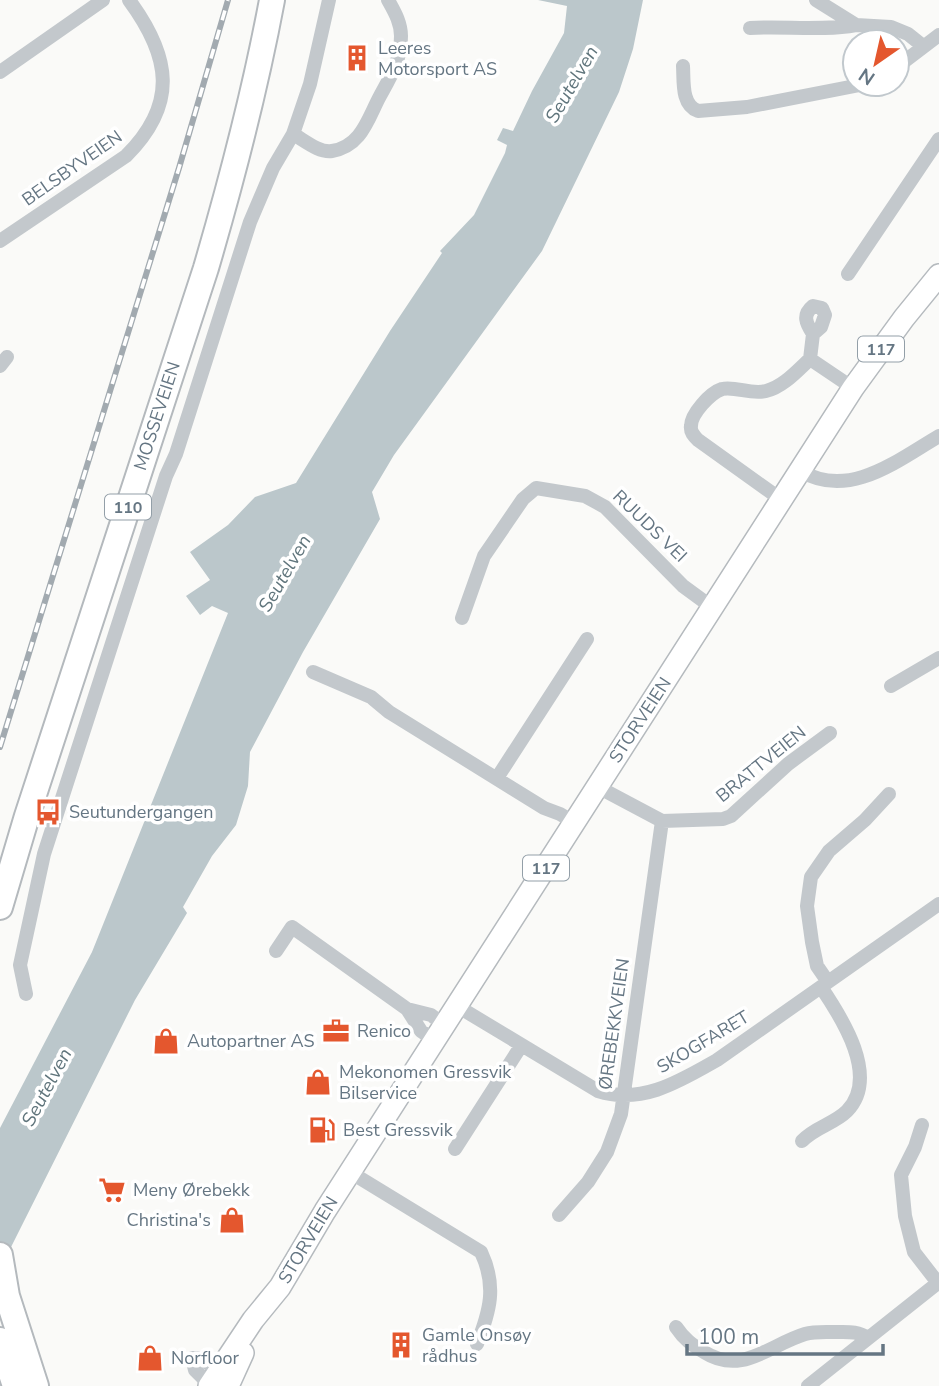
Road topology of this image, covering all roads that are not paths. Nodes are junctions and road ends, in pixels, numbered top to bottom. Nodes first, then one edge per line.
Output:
1 (103, 0) edge
2 (129, 0) edge
3 (255, 0) edge
4 (272, 0) edge
5 (329, 0) edge
6 (388, 0) edge
7 (816, 0) edge
8 (856, 25) junction
9 (750, 28) dead end
10 (939, 35) edge
11 (923, 46) junction
12 (911, 56) edge
13 (683, 66) dead end
14 (0, 72) edge
15 (841, 89) edge
16 (293, 134) junction
17 (939, 139) edge
18 (0, 241) edge
19 (848, 274) dead end
20 (939, 275) edge
21 (813, 334) dead end
22 (810, 359) junction
23 (853, 388) junction
24 (939, 436) edge
25 (801, 471) junction
26 (772, 493) dead end
27 (713, 608) junction
28 (462, 618) dead end
29 (587, 639) dead end
30 (939, 658) edge
31 (313, 672) dead end
32 (891, 686) dead end
33 (830, 733) dead end
34 (497, 778) junction
35 (598, 787) junction
36 (888, 794) dead end
37 (663, 821) junction
38 (572, 828) junction
39 (0, 850) edge
40 (939, 904) edge
41 (0, 907) edge
42 (276, 951) dead end
43 (824, 984) junction
44 (26, 994) dead end
45 (457, 1006) junction
46 (439, 1032) junction
47 (521, 1046) junction
48 (625, 1097) junction
49 (922, 1125) dead end
50 (802, 1141) dead end
51 (455, 1149) dead end
52 (350, 1172) junction
53 (559, 1215) dead end
54 (1, 1258) edge
55 (939, 1283) edge
56 (8, 1319) edge
57 (676, 1327) dead end
58 (868, 1338) junction
59 (477, 1344) dead end
60 (218, 1383) edge
61 (15, 1386) edge
62 (25, 1386) edge
63 (36, 1386) edge
64 (47, 1386) edge
65 (808, 1386) edge

1 - 14 street
2 - 18 street, BELSBYVEIEN
3 - 39 highway, MOSSEVEIEN / 110
4 - 41 highway, MOSSEVEIEN / 110
5 - 16 street
6 - 16 street
7 - 8 street
8 - 9 street
8 - 11 street
10 - 11 street
11 - 12 street
13 - 15 street
16 - 44 street
17 - 19 street
20 - 23 main road, STORVEIEN / 117
21 - 22 street
22 - 23 street
22 - 26 street
23 - 25 main road, STORVEIEN / 117
24 - 25 street
25 - 27 main road, STORVEIEN / 117
27 - 28 street, RUUDS VEI
27 - 35 main road, STORVEIEN / 117
29 - 34 street
30 - 32 street
31 - 34 street
33 - 37 street, BRATTVEIEN
34 - 38 street
35 - 37 street, BRATTVEIEN
35 - 38 main road, STORVEIEN / 117
36 - 43 street
37 - 48 street, ØREBEKKVEIEN
38 - 45 main road, STORVEIEN / 117
40 - 43 street, SKOGFARET
42 - 46 street
43 - 48 street, SKOGFARET
43 - 50 street
45 - 46 main road, STORVEIEN / 117
45 - 47 street, SKOGFARET
46 - 52 main road, STORVEIEN / 117
47 - 48 street, SKOGFARET
47 - 51 street
48 - 53 street, ØREBEKKVEIEN
49 - 55 street
52 - 59 street
52 - 60 main road, STORVEIEN / 117
54 - 56 highway
55 - 58 street
56 - 61 highway
56 - 62 highway
56 - 63 highway
56 - 64 highway
57 - 58 street
58 - 65 street

